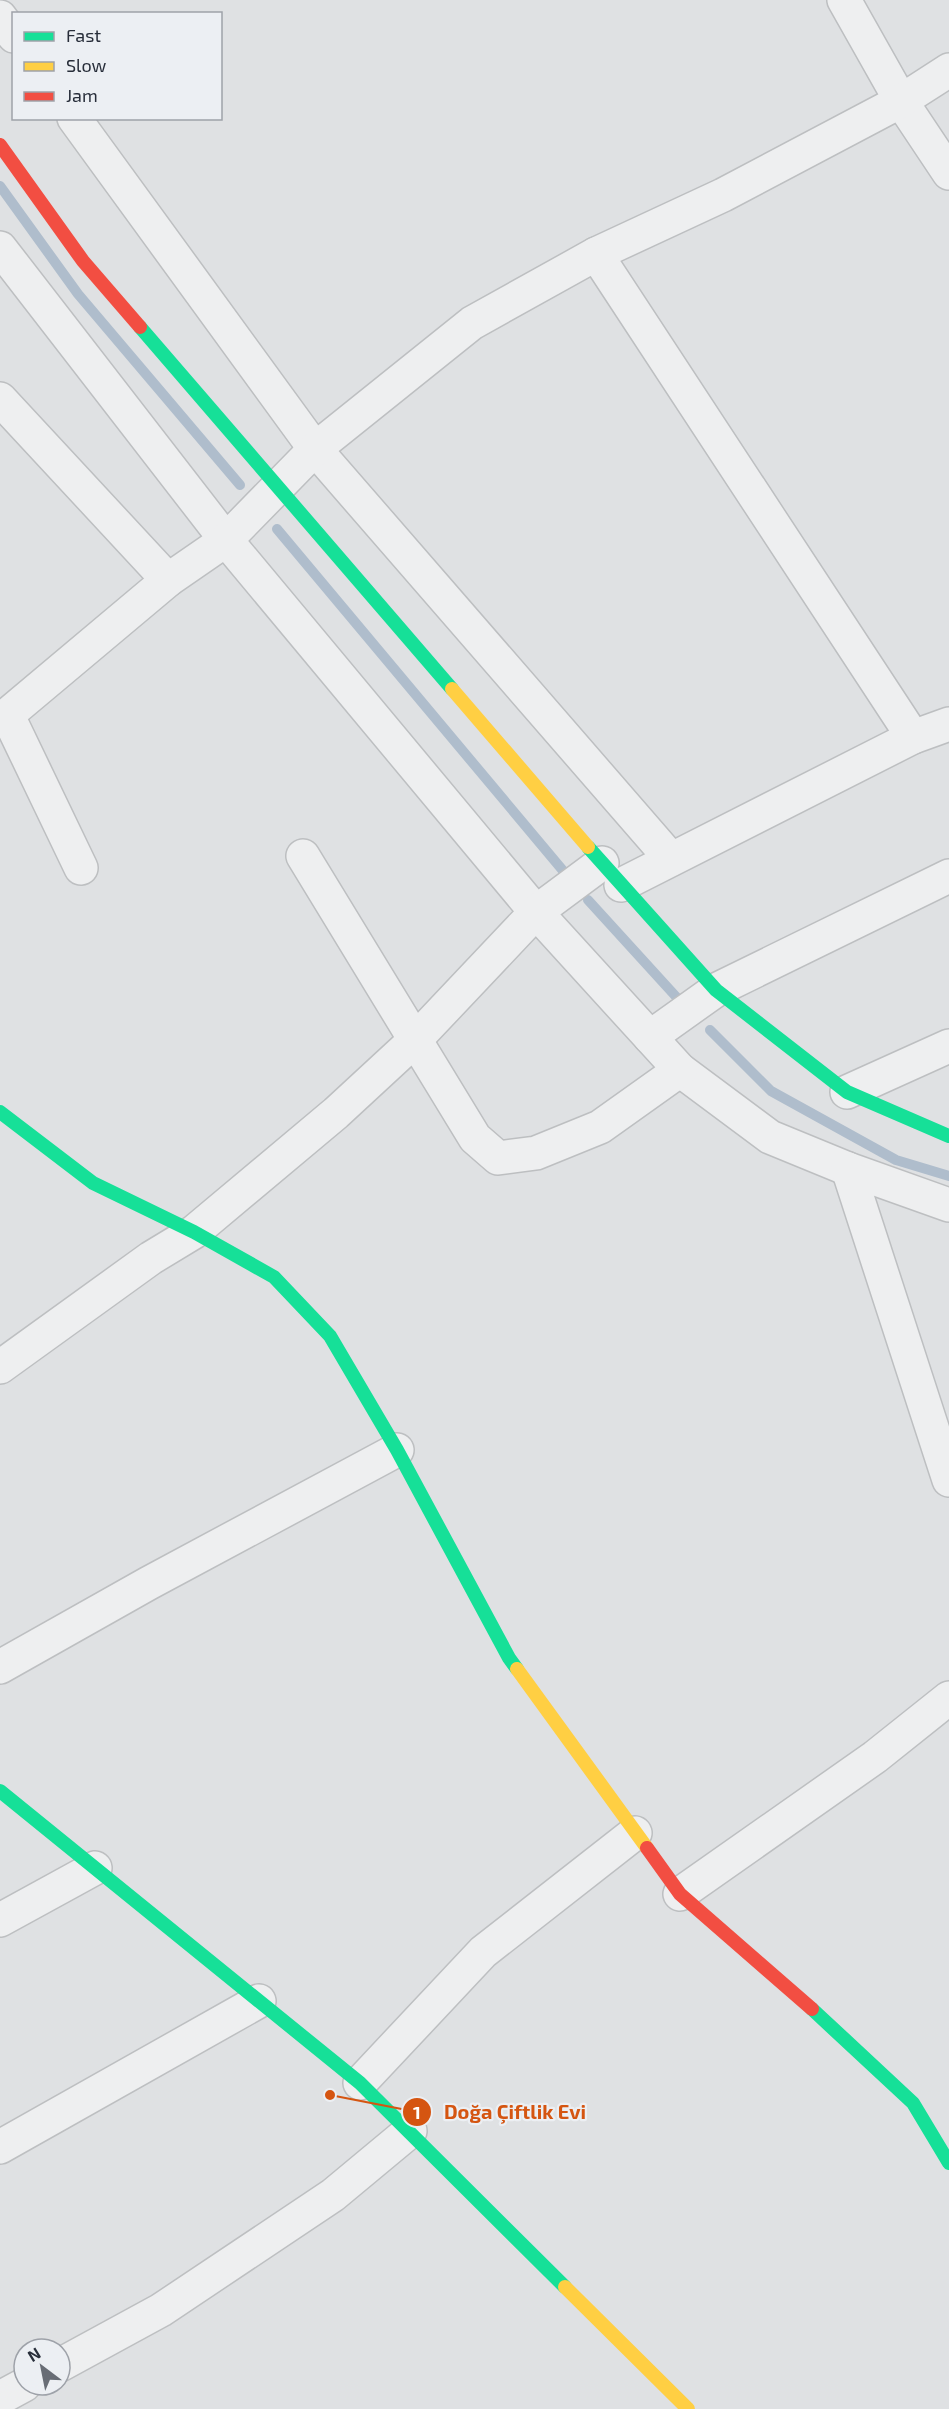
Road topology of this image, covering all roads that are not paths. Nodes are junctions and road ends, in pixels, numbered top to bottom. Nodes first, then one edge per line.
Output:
1 (844, 0) edge
2 (0, 17) edge
3 (12, 33) edge
4 (949, 70) edge
5 (901, 101) junction
6 (75, 120) edge
7 (0, 145) edge
8 (949, 173) edge
9 (0, 248) edge
10 (597, 254) junction
11 (0, 399) edge
12 (315, 449) junction
13 (278, 487) junction
14 (226, 540) junction
15 (168, 580) junction
16 (4, 718) edge
17 (949, 724) edge
18 (913, 737) junction
19 (303, 856) dead end
20 (671, 859) junction
21 (81, 868) dead end
22 (611, 874) junction
23 (949, 876) edge
24 (536, 912) junction
25 (716, 990) junction
26 (651, 1037) junction
27 (415, 1040) junction
28 (949, 1046) edge
29 (680, 1070) junction
30 (847, 1092) junction
31 (0, 1112) edge
32 (949, 1136) edge
33 (848, 1169) junction
34 (949, 1205) edge
35 (194, 1232) junction
36 (0, 1367) edge
37 (397, 1450) junction
38 (949, 1480) edge
39 (0, 1667) edge
40 (949, 1698) edge
41 (0, 1791) edge
42 (635, 1833) junction
43 (95, 1868) junction
44 (680, 1894) junction
45 (0, 1920) edge
46 (259, 2001) junction
47 (360, 2083) junction
48 (410, 2131) junction
49 (0, 2147) edge
50 (949, 2163) edge
51 (72, 2358) edge
52 (683, 2408) edge

1 - 5 street
2 - 3 street
4 - 5 street
5 - 8 street
5 - 10 street
6 - 12 street
7 - 13 street
9 - 14 street
10 - 12 street
10 - 18 street
11 - 15 street
12 - 13 street
12 - 20 street
13 - 14 street
13 - 22 street
14 - 15 street
14 - 24 street
15 - 16 street
16 - 21 street
17 - 18 street
18 - 20 street
19 - 27 street
20 - 22 street
22 - 24 street
22 - 25 street
23 - 25 street
24 - 26 street
24 - 27 street
25 - 26 street
25 - 30 street
26 - 29 street
27 - 29 street
27 - 35 street
28 - 30 street
29 - 33 street
30 - 32 street
31 - 35 street
33 - 34 street
33 - 38 street
35 - 36 street
35 - 37 street
37 - 39 street
37 - 42 street
40 - 44 street
41 - 43 street
42 - 44 street
42 - 47 street
43 - 45 street
43 - 46 street
44 - 50 street
46 - 47 street
46 - 49 street
47 - 48 street
48 - 51 street
48 - 52 street

